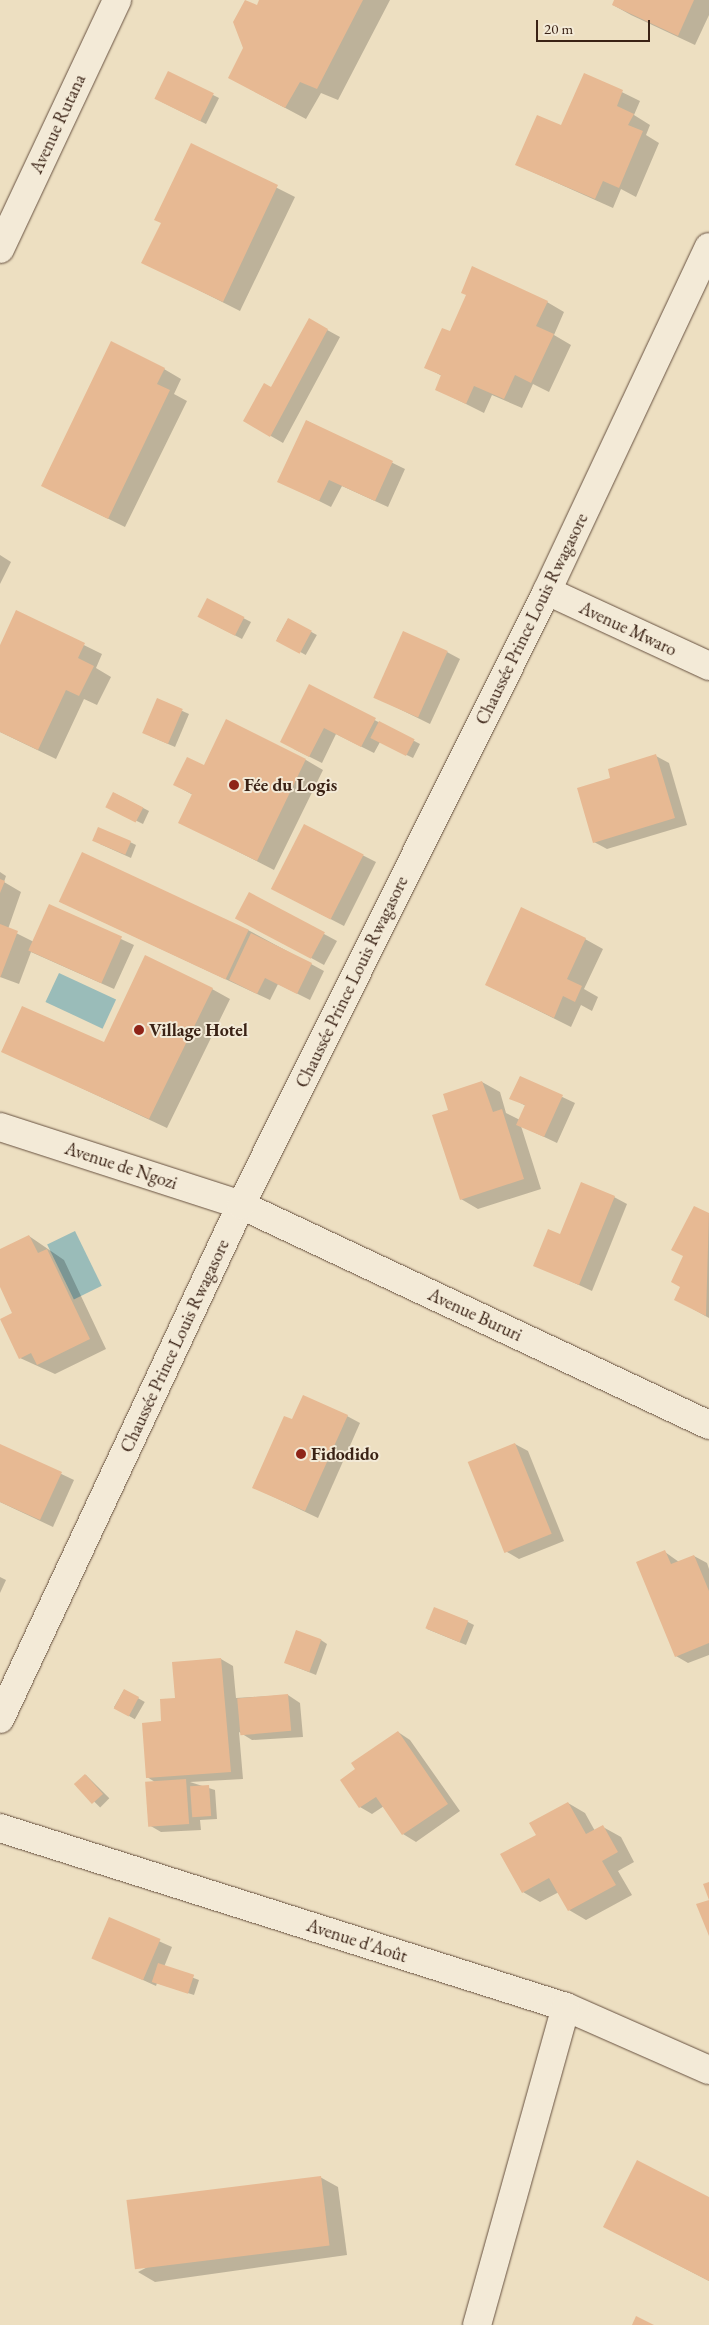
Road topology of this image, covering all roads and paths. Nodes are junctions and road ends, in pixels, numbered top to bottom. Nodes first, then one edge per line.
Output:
1 (117, 0) edge
2 (709, 247) edge
3 (0, 249) edge
4 (546, 591) junction
5 (709, 666) edge
6 (0, 1127) edge
7 (242, 1206) junction
8 (709, 1425) edge
9 (0, 1719) edge
10 (0, 1828) edge
11 (566, 2007) junction
12 (709, 2070) edge
13 (477, 2325) edge

1 - 3 street, Avenue Rutana
2 - 4 street, Chaussée Prince Louis Rwagasore
4 - 5 street, Avenue Mwaro
4 - 7 street, Chaussée Prince Louis Rwagasore
6 - 7 street, Avenue de Ngozi
7 - 8 street, Avenue Bururi
7 - 9 street, Chaussée Prince Louis Rwagasore
10 - 11 street, Avenue d'Août
11 - 12 street, Avenue d'Août
11 - 13 street

